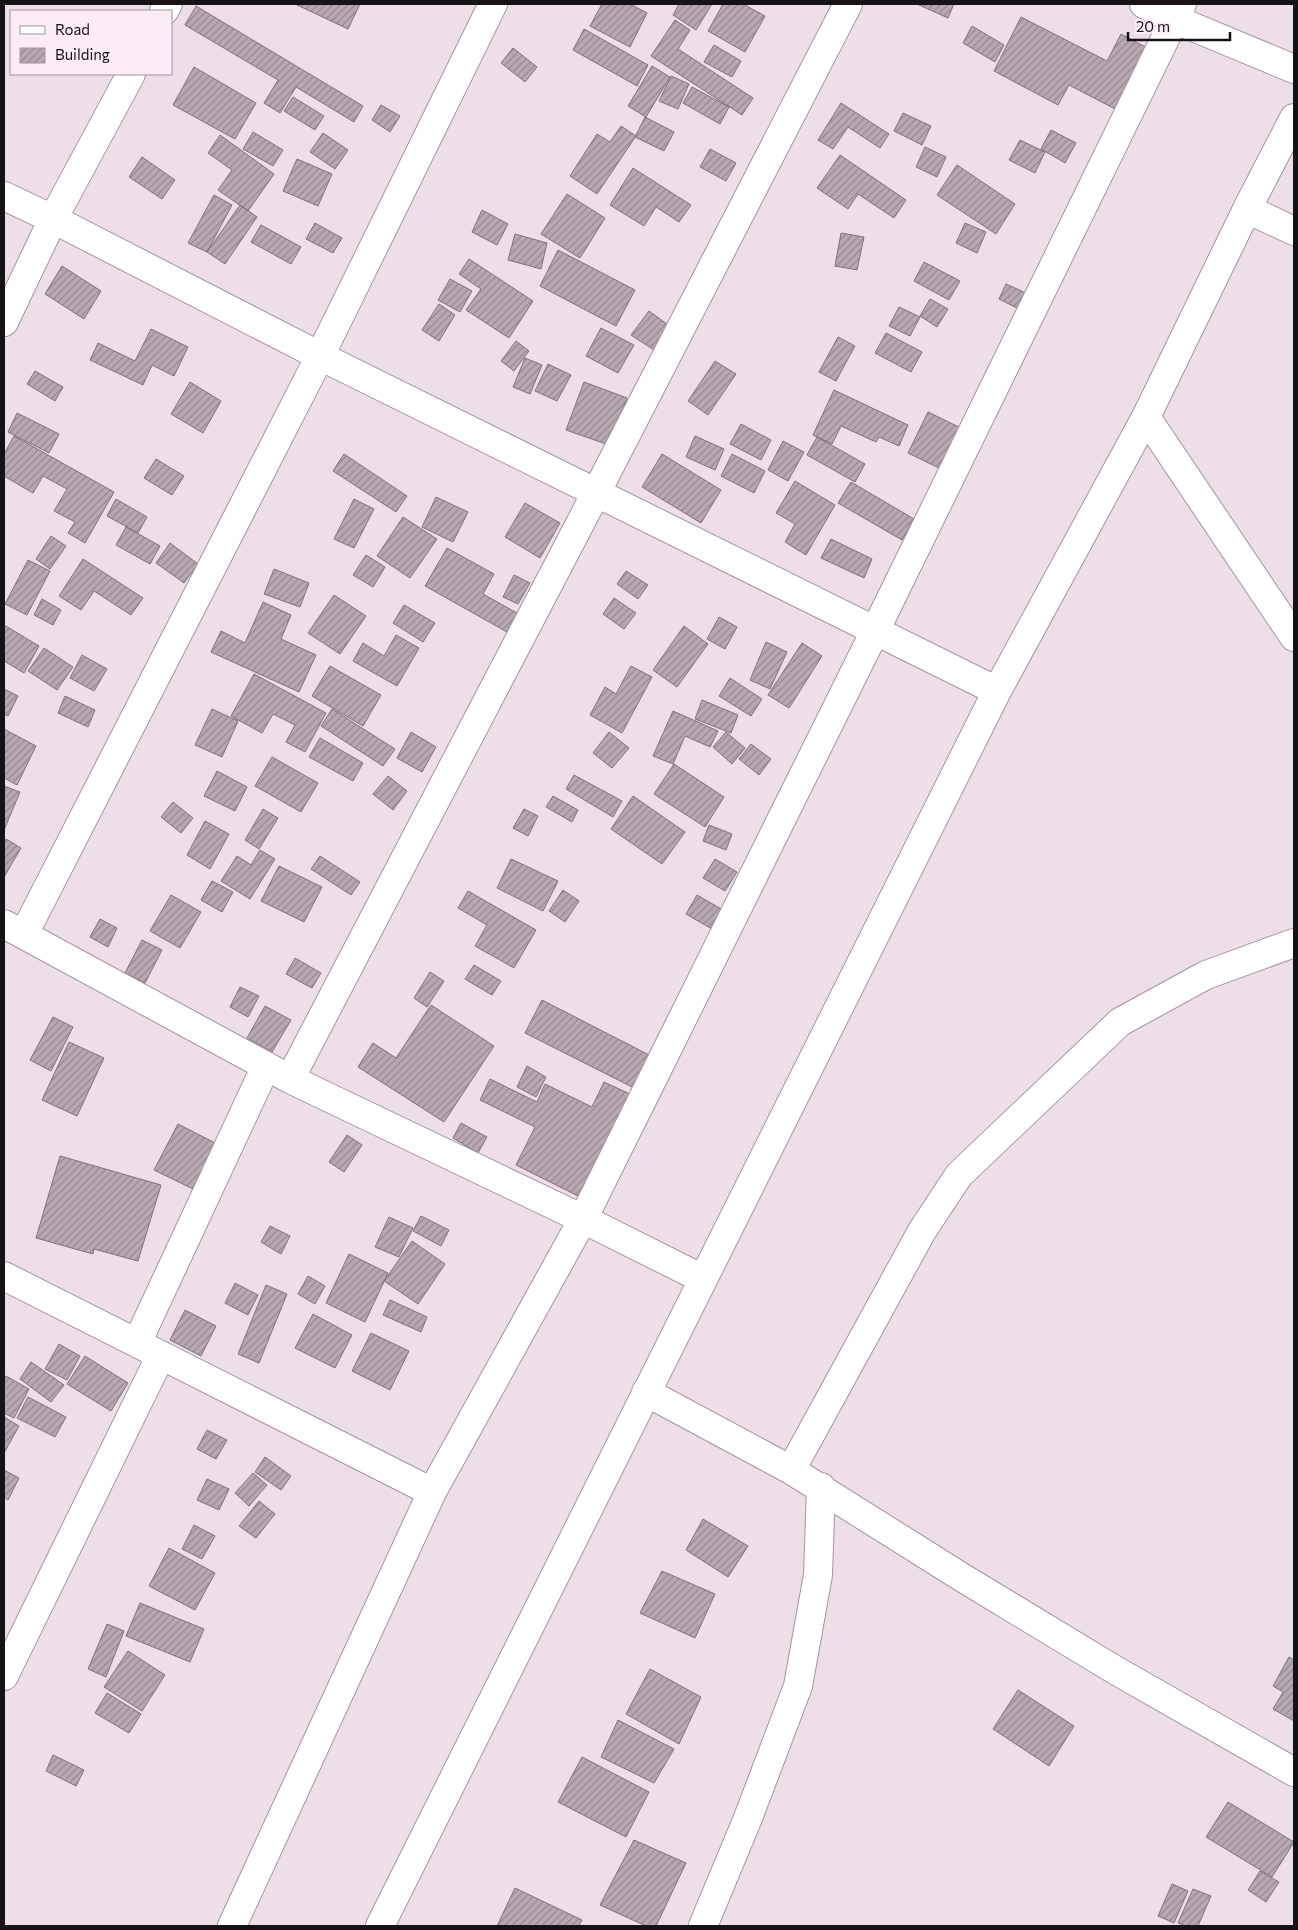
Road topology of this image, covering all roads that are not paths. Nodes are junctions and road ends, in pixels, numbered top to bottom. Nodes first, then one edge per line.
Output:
1 (493, 4) edge
2 (848, 4) edge
3 (1144, 4) edge
4 (1178, 12) edge
5 (1294, 69) edge
6 (130, 75) edge
7 (1294, 118) edge
8 (4, 196) edge
9 (1247, 209) junction
10 (53, 219) junction
11 (1294, 231) edge
12 (4, 322) edge
13 (320, 356) junction
14 (1146, 416) junction
15 (596, 493) junction
16 (875, 631) junction
17 (1294, 637) edge
18 (997, 690) junction
19 (14, 929) edge
20 (1294, 943) edge
21 (266, 1066) junction
22 (290, 1080) junction
23 (583, 1219) junction
24 (4, 1276) edge
25 (703, 1279) junction
26 (137, 1343) junction
27 (161, 1355) junction
28 (646, 1392) junction
29 (791, 1470) junction
30 (821, 1488) junction
31 (432, 1492) junction
32 (4, 1676) edge
33 (1294, 1772) edge
34 (711, 1923) edge
35 (232, 1926) edge
36 (380, 1926) edge

1 - 13 street
2 - 15 street
3 - 4 street
4 - 5 street
4 - 16 street
6 - 10 street
7 - 9 street
8 - 10 street
9 - 11 street
9 - 14 street
10 - 12 street
10 - 13 street
13 - 15 street
13 - 19 street
14 - 17 street
14 - 18 street
15 - 16 street
15 - 22 street
16 - 18 street
16 - 23 street
18 - 25 street
19 - 21 street
20 - 29 street
21 - 22 street
21 - 26 street
22 - 23 street
23 - 25 street
23 - 31 street
24 - 26 street
25 - 28 street
26 - 27 street
27 - 31 street
27 - 32 street
28 - 29 street
28 - 36 street
29 - 30 street
30 - 33 street
30 - 34 street
31 - 35 street

